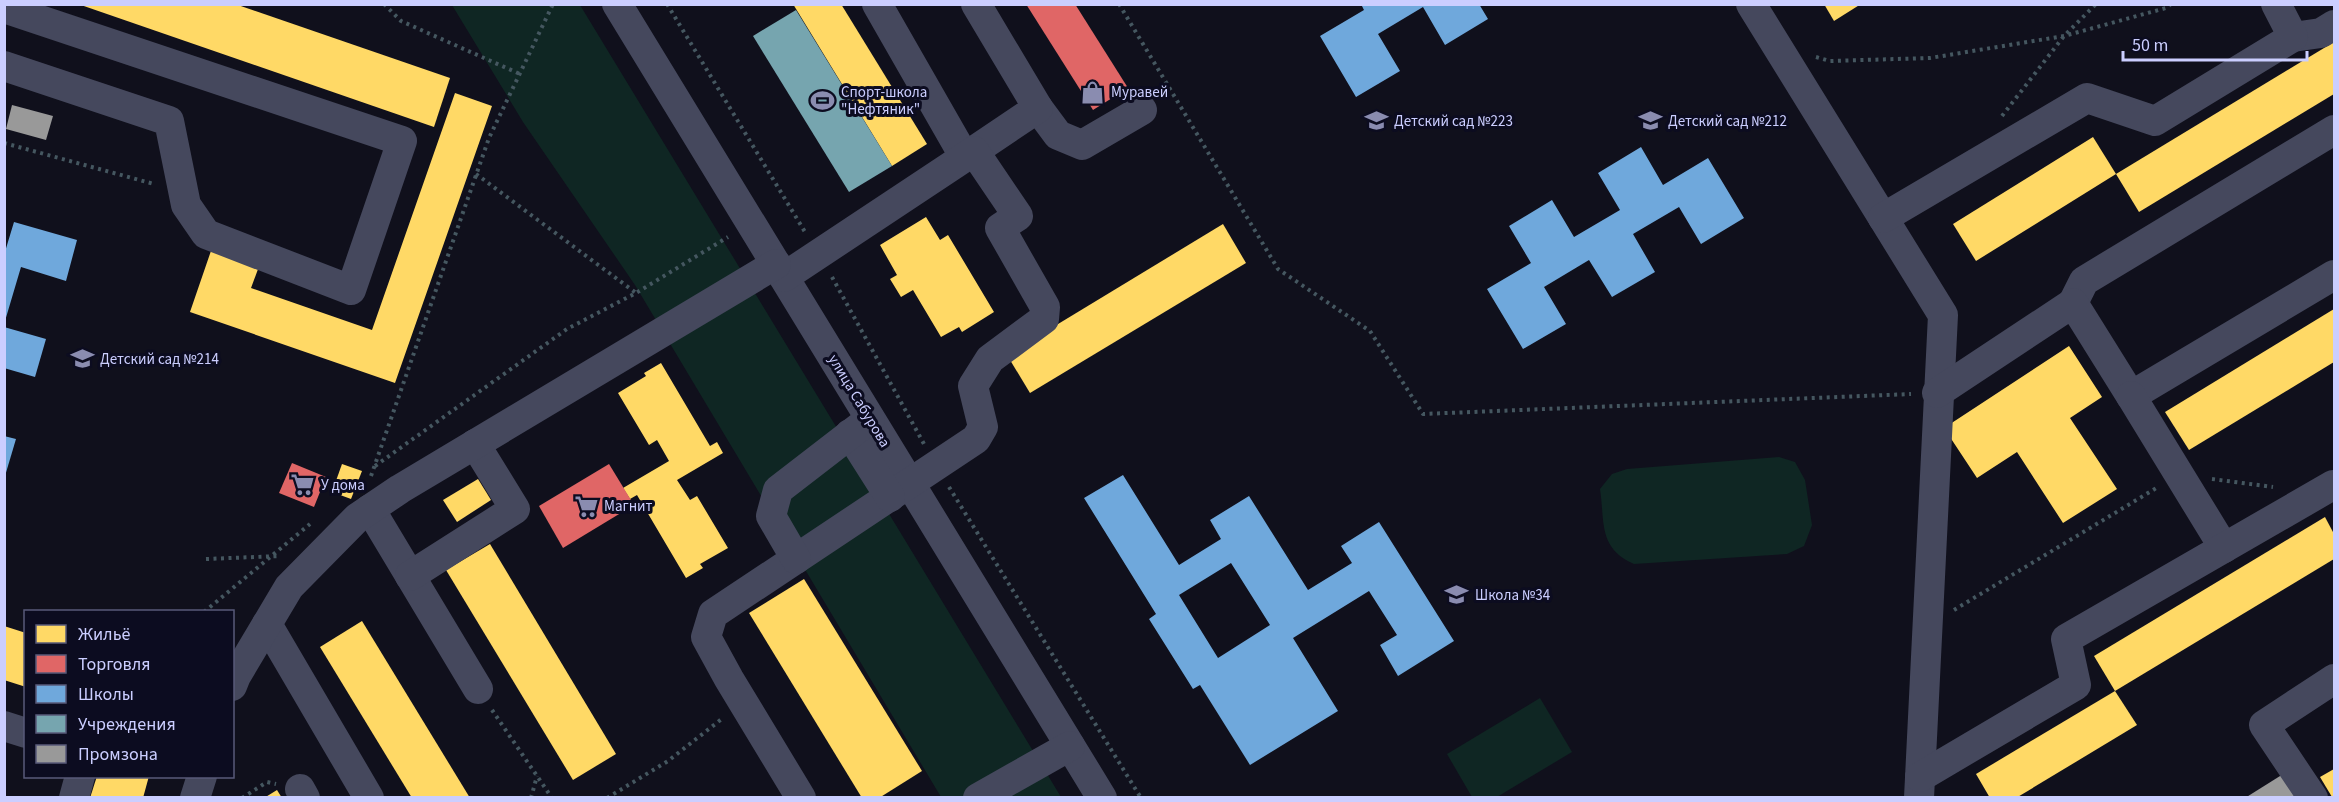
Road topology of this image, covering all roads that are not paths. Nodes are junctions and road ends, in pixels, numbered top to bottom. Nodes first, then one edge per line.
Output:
1 (617, 4) edge
2 (877, 4) edge
3 (976, 4) edge
4 (1751, 4) edge
5 (2276, 4) edge
6 (4, 8) edge
7 (2334, 25) edge
8 (2293, 37) junction
9 (4, 66) edge
10 (1038, 108) junction
11 (1142, 110) dead end
12 (2334, 130) edge
13 (969, 154) junction
14 (1883, 218) junction
15 (780, 270) junction
16 (2334, 275) edge
17 (2073, 303) junction
18 (1937, 393) junction
19 (2132, 396) junction
20 (860, 427) junction
21 (475, 444) junction
22 (900, 490) junction
23 (2327, 490) edge
24 (363, 513) junction
25 (2224, 548) junction
26 (796, 559) junction
27 (410, 576) junction
28 (267, 624) junction
29 (2334, 679) edge
30 (234, 681) edge
31 (478, 689) road end
32 (4, 726) edge
33 (24, 732) edge
34 (1070, 746) junction
35 (80, 778) edge
36 (202, 778) edge
37 (1920, 787) edge
38 (360, 795) edge
39 (74, 798) edge
40 (195, 798) edge
41 (801, 798) edge
42 (978, 798) edge
43 (1101, 798) edge
44 (2313, 798) edge

1 - 15 street, улица Сабурова
2 - 13 street
3 - 10 street
4 - 14 street
5 - 8 street
6 - 9 street
7 - 8 street
8 - 14 street
10 - 11 street
10 - 13 street
12 - 17 street
13 - 15 street
13 - 22 street
14 - 18 street
15 - 20 street, улица Сабурова
15 - 21 street
16 - 19 street
17 - 18 street
17 - 19 street
18 - 37 street
19 - 25 street
20 - 22 street, улица Сабурова
20 - 26 street
21 - 24 street
21 - 27 street
22 - 26 street
22 - 34 street, улица Сабурова
23 - 25 street
24 - 27 street
24 - 28 street
25 - 37 street
26 - 41 street
27 - 31 street
28 - 30 street
28 - 38 street
29 - 44 street
32 - 33 street
34 - 42 street
34 - 43 street, улица Сабурова
35 - 39 street
36 - 40 street

